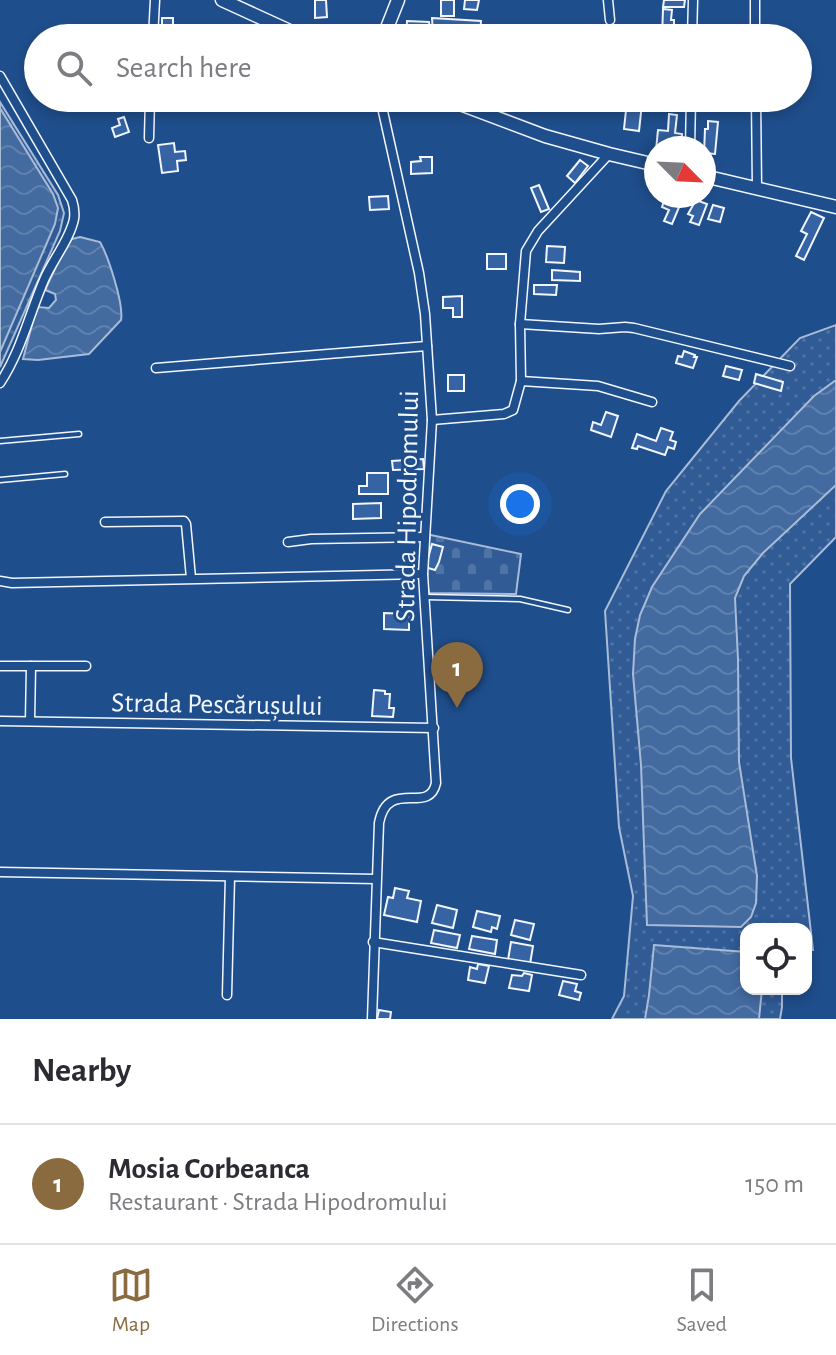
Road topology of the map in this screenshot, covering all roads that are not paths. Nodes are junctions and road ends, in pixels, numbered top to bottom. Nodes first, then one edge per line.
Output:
1 (155, 0) edge
2 (222, 0) edge
3 (398, 0) edge
4 (608, 0) edge
5 (693, 0) edge
6 (755, 0) edge
7 (610, 20) dead end
8 (154, 24) edge
9 (274, 24) edge
10 (389, 24) edge
11 (692, 24) edge
12 (755, 24) edge
13 (0, 76) edge
14 (150, 112) edge
15 (383, 112) edge
16 (481, 112) edge
17 (691, 112) edge
18 (756, 112) edge
19 (690, 136) edge
20 (149, 138) dead end
21 (609, 154) junction
22 (644, 162) edge
23 (716, 179) edge
24 (757, 188) junction
25 (836, 207) edge
26 (520, 324) junction
27 (427, 346) junction
28 (790, 366) dead end
29 (156, 368) dead end
30 (521, 381) junction
31 (0, 383) edge
32 (652, 402) dead end
33 (432, 420) junction
34 (79, 434) dead end
35 (0, 441) edge
36 (65, 474) dead end
37 (0, 480) edge
38 (105, 522) dead end
39 (425, 537) junction
40 (288, 542) dead end
41 (423, 574) junction
42 (191, 578) junction
43 (0, 581) edge
44 (425, 597) junction
45 (568, 610) dead end
46 (0, 666) edge
47 (31, 666) junction
48 (86, 666) dead end
49 (0, 721) edge
50 (30, 721) junction
51 (434, 728) junction
52 (0, 872) edge
53 (230, 877) junction
54 (376, 879) junction
55 (373, 942) junction
56 (581, 975) dead end
57 (227, 995) dead end
58 (372, 1019) edge

1 - 8 street
2 - 9 main road
3 - 10 main road
4 - 7 street
5 - 11 street
6 - 12 street
13 - 31 street
14 - 20 street
15 - 27 street, Strada Hipodromului
16 - 21 main road
17 - 19 street
18 - 24 street
21 - 22 main road
21 - 26 street
23 - 24 main road
24 - 25 main road
26 - 28 street
26 - 30 street
27 - 29 street
27 - 33 street, Strada Hipodromului
30 - 32 street
30 - 33 street
33 - 39 street, Strada Hipodromului
34 - 35 lane
36 - 37 lane
38 - 42 street
39 - 40 street
39 - 41 street, Strada Hipodromului
41 - 42 street
41 - 44 street, Strada Hipodromului
42 - 43 street
44 - 45 lane
44 - 51 street, Strada Hipodromului
46 - 47 street
47 - 48 street
47 - 50 street
49 - 50 street, Strada Pescărușului
50 - 51 street, Strada Pescărușului
51 - 54 street, Strada Hipodromului
52 - 53 street
53 - 54 street
53 - 57 street
54 - 55 street
55 - 56 street
55 - 58 street

